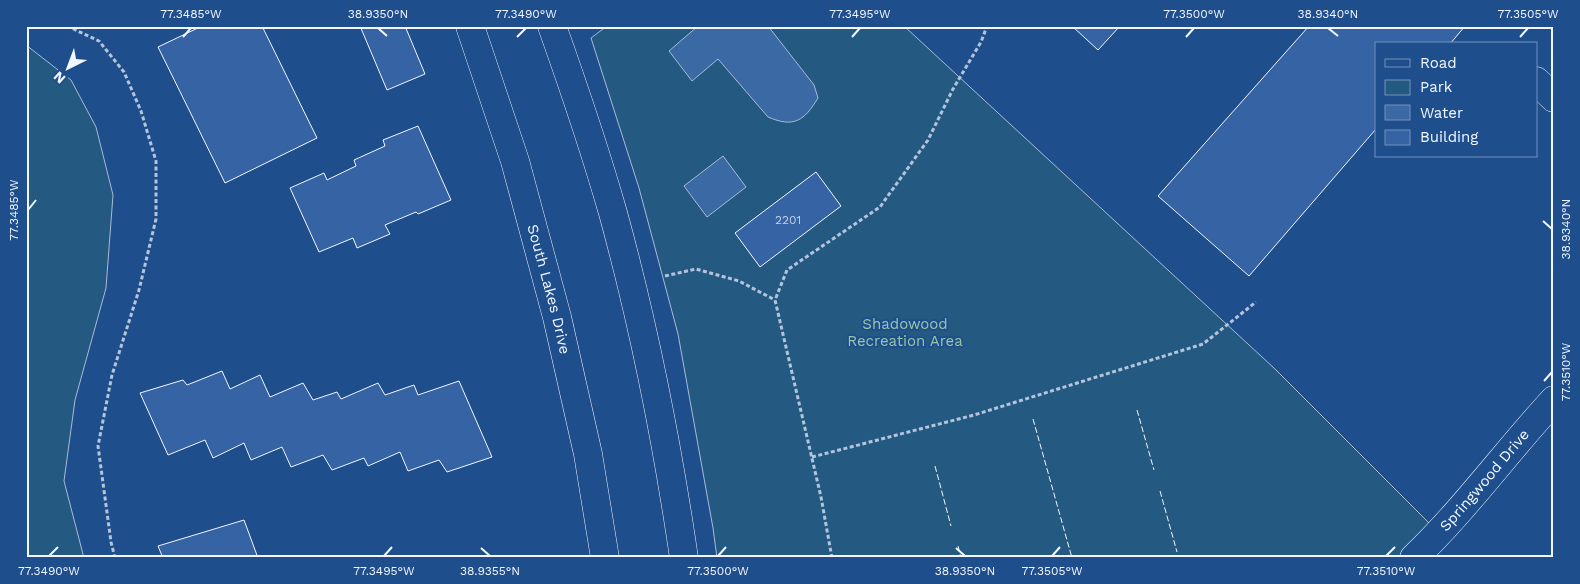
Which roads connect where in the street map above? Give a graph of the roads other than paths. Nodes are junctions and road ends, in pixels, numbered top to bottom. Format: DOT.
graph roads {
  1 [pos="470,26"];
  2 [pos="552,26"];
  3 [pos="1538,84"];
  4 [pos="1554,98"];
  5 [pos="1554,400"];
  6 [pos="605,558"];
  7 [pos="684,558"];
  8 [pos="1414,558"];
  1 -- 6 [label="main road, South Lakes Drive"];
  2 -- 7 [label="main road"];
  3 -- 4 [label="main road"];
  5 -- 8 [label="main road, Springwood Drive"];
}
